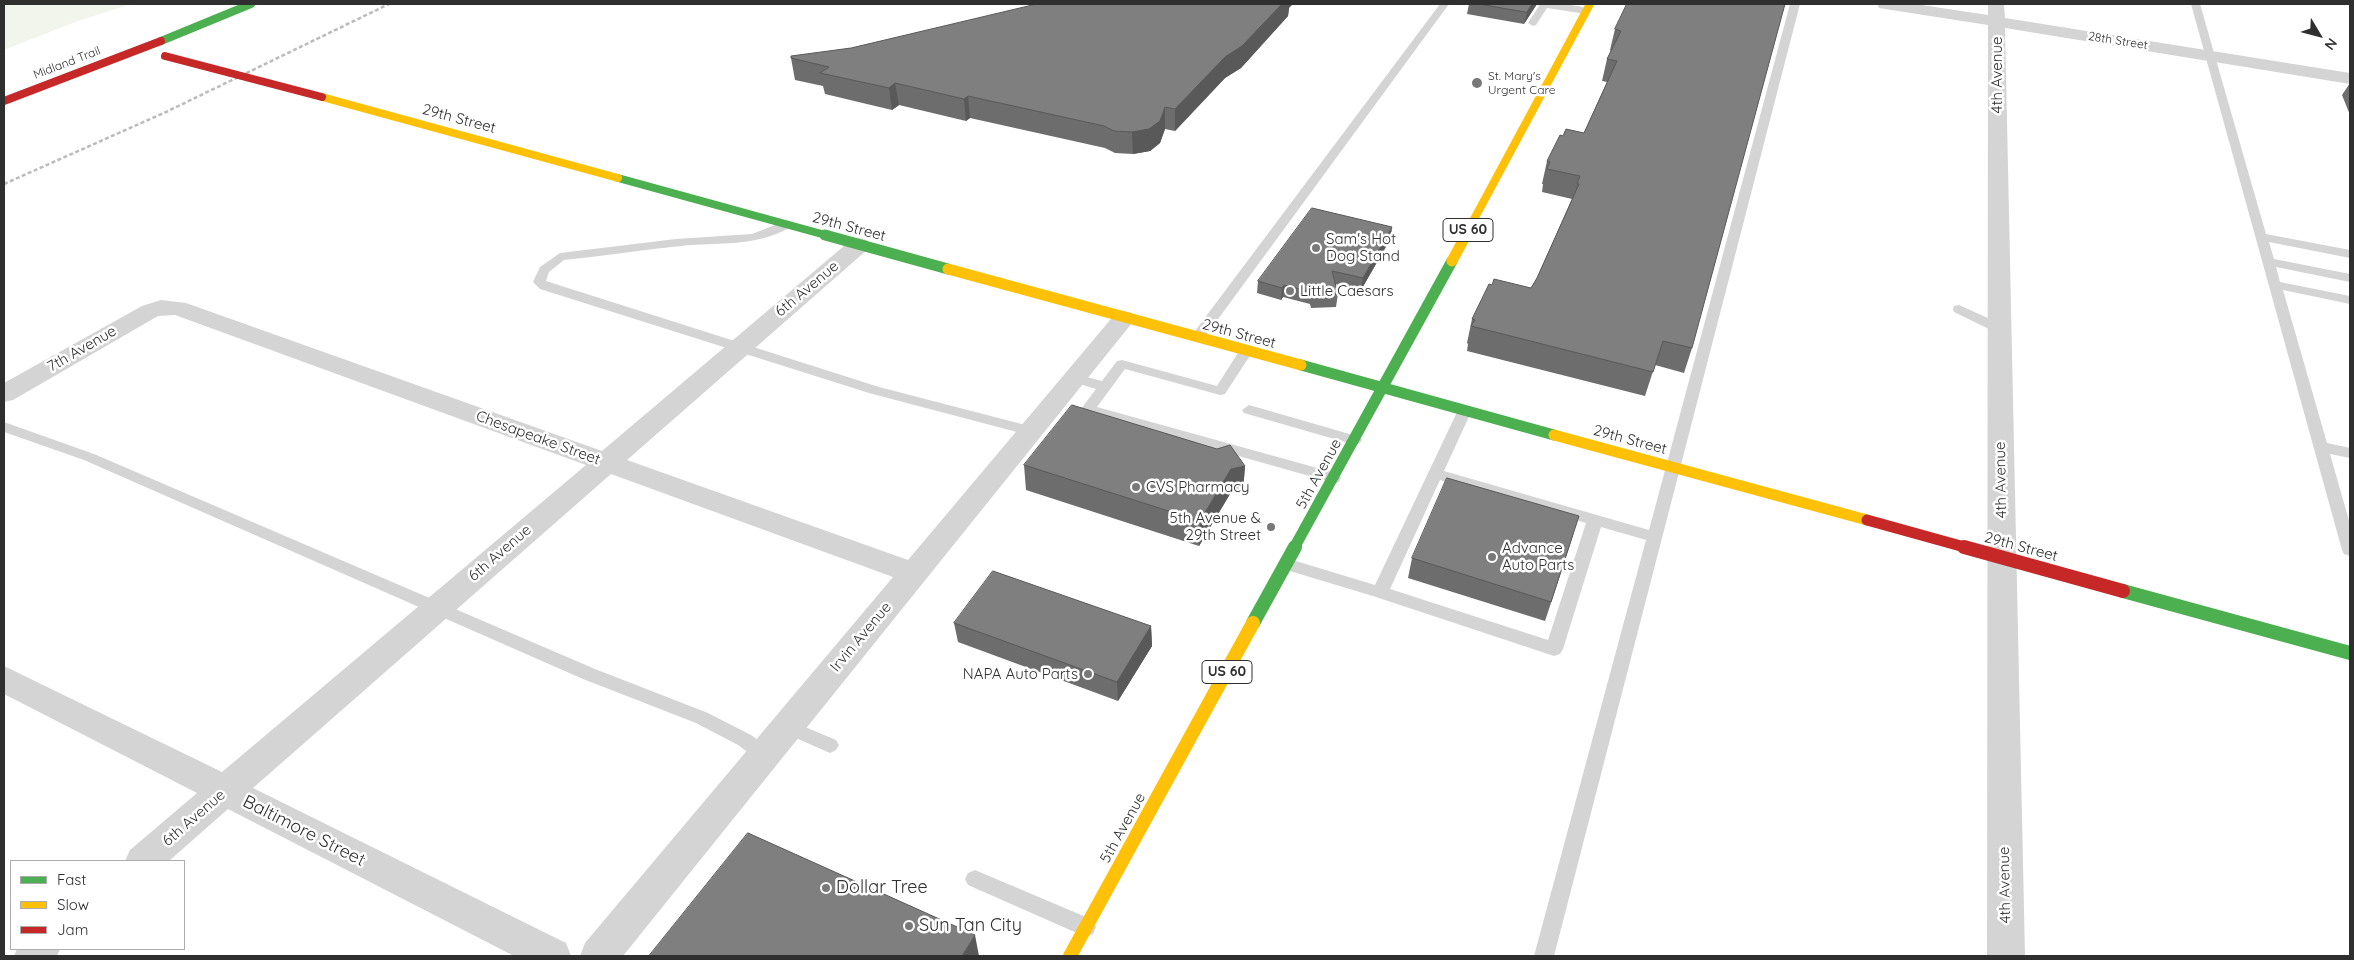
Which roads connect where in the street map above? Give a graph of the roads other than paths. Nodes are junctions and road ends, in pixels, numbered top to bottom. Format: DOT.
graph roads {
  1 [pos="226,4"];
  2 [pos="251,4"];
  3 [pos="1444,4"];
  4 [pos="1544,4"];
  5 [pos="1795,4"];
  6 [pos="1888,4"];
  7 [pos="2195,4"];
  8 [pos="1588,8"];
  9 [pos="1996,13"];
  10 [pos="1533,23"];
  11 [pos="139,49"];
  12 [pos="2210,56"];
  13 [pos="2350,78"];
  14 [pos="4,101"];
  15 [pos="785,225"];
  16 [pos="2262,237"];
  17 [pos="859,245"];
  18 [pos="2350,254"];
  19 [pos="2269,262"];
  20 [pos="2350,278"];
  21 [pos="2275,285"];
  22 [pos="2350,300"];
  23 [pos="161,307"];
  24 [pos="1960,309"];
  25 [pos="1124,318"];
  26 [pos="1998,328"];
  27 [pos="1196,338"];
  28 [pos="738,348"];
  29 [pos="1246,351"];
  30 [pos="1075,378"];
  31 [pos="1105,387"];
  32 [pos="1383,388"];
  33 [pos="4,394"];
  34 [pos="1249,410"];
  35 [pos="1465,410"];
  36 [pos="4,427"];
  37 [pos="1032,431"];
  38 [pos="1355,440"];
  39 [pos="2321,446"];
  40 [pos="2350,453"];
  41 [pos="605,462"];
  42 [pos="1673,467"];
  43 [pos="1435,474"];
  44 [pos="1334,478"];
  45 [pos="1595,520"];
  46 [pos="1654,537"];
  47 [pos="2350,550"];
  48 [pos="2001,558"];
  49 [pos="1286,564"];
  50 [pos="914,573"];
  51 [pos="1380,592"];
  52 [pos="437,607"];
  53 [pos="2350,653"];
  54 [pos="4,679"];
  55 [pos="786,726"];
  56 [pos="830,745"];
  57 [pos="764,754"];
  58 [pos="225,791"];
  59 [pos="144,860"];
  60 [pos="975,880"];
  61 [pos="1086,927"];
  62 [pos="552,956"];
  63 [pos="599,956"];
  64 [pos="1070,956"];
  65 [pos="1544,956"];
  66 [pos="2006,956"];
  1 -- 11 [label="main road, 29th Street"];
  2 -- 11 [label="main road, Midland Trail"];
  3 -- 27 [label="lane"];
  4 -- 8 [label="lane"];
  4 -- 10 [label="lane"];
  5 -- 42 [label="lane"];
  6 -- 9 [label="street, 28th Street"];
  7 -- 12 [label="lane"];
  8 -- 32 [label="main road, 5th Avenue / US 60"];
  9 -- 12 [label="street, 28th Street"];
  9 -- 26 [label="street, 4th Avenue"];
  11 -- 14 [label="main road, Midland Trail"];
  11 -- 15 [label="main road, 29th Street, bridge"];
  12 -- 13 [label="street, 28th Street"];
  12 -- 16 [label="lane"];
  15 -- 17 [label="main road, 29th Street"];
  15 -- 28 [label="lane"];
  16 -- 18 [label="lane"];
  16 -- 19 [label="lane"];
  17 -- 25 [label="main road, 29th Street"];
  17 -- 28 [label="street, 6th Avenue"];
  19 -- 20 [label="lane"];
  19 -- 21 [label="lane"];
  21 -- 22 [label="lane"];
  21 -- 39 [label="lane"];
  23 -- 33 [label="street, 7th Avenue"];
  23 -- 41 [label="street, Chesapeake Street"];
  24 -- 26 [label="lane"];
  25 -- 27 [label="main road, 29th Street"];
  25 -- 30 [label="street, Irvin Avenue"];
  26 -- 48 [label="street, 4th Avenue"];
  27 -- 29 [label="main road, 29th Street"];
  28 -- 37 [label="lane"];
  28 -- 41 [label="street, 6th Avenue"];
  29 -- 31 [label="lane"];
  29 -- 32 [label="main road, 29th Street"];
  30 -- 31 [label="lane"];
  30 -- 37 [label="street, Irvin Avenue"];
  31 -- 44 [label="lane"];
  32 -- 35 [label="main road, 29th Street"];
  32 -- 38 [label="main road, 5th Avenue / US 60"];
  34 -- 38 [label="lane"];
  35 -- 42 [label="main road, 29th Street"];
  35 -- 43 [label="lane"];
  36 -- 52 [label="lane"];
  37 -- 50 [label="street, Irvin Avenue"];
  38 -- 44 [label="main road, 5th Avenue / US 60"];
  39 -- 40 [label="lane"];
  39 -- 47 [label="lane"];
  41 -- 50 [label="street, Chesapeake Street"];
  41 -- 52 [label="street, 6th Avenue"];
  42 -- 46 [label="lane"];
  42 -- 48 [label="main road, 29th Street"];
  43 -- 45 [label="lane"];
  43 -- 51 [label="lane"];
  44 -- 49 [label="main road, 5th Avenue / US 60"];
  45 -- 46 [label="lane"];
  45 -- 51 [label="lane"];
  46 -- 65 [label="lane"];
  48 -- 53 [label="main road, 29th Street"];
  48 -- 66 [label="street, 4th Avenue"];
  49 -- 51 [label="lane"];
  49 -- 61 [label="main road, 5th Avenue / US 60"];
  50 -- 55 [label="street, Irvin Avenue"];
  52 -- 57 [label="lane"];
  52 -- 58 [label="street, 6th Avenue"];
  54 -- 58 [label="street, Baltimore Street"];
  55 -- 56 [label="lane"];
  55 -- 57 [label="street, Irvin Avenue"];
  57 -- 63 [label="street, Irvin Avenue"];
  58 -- 59 [label="street, 6th Avenue"];
  58 -- 62 [label="street, Baltimore Street"];
  60 -- 61 [label="lane"];
  61 -- 64 [label="main road, 5th Avenue / US 60"];
}
